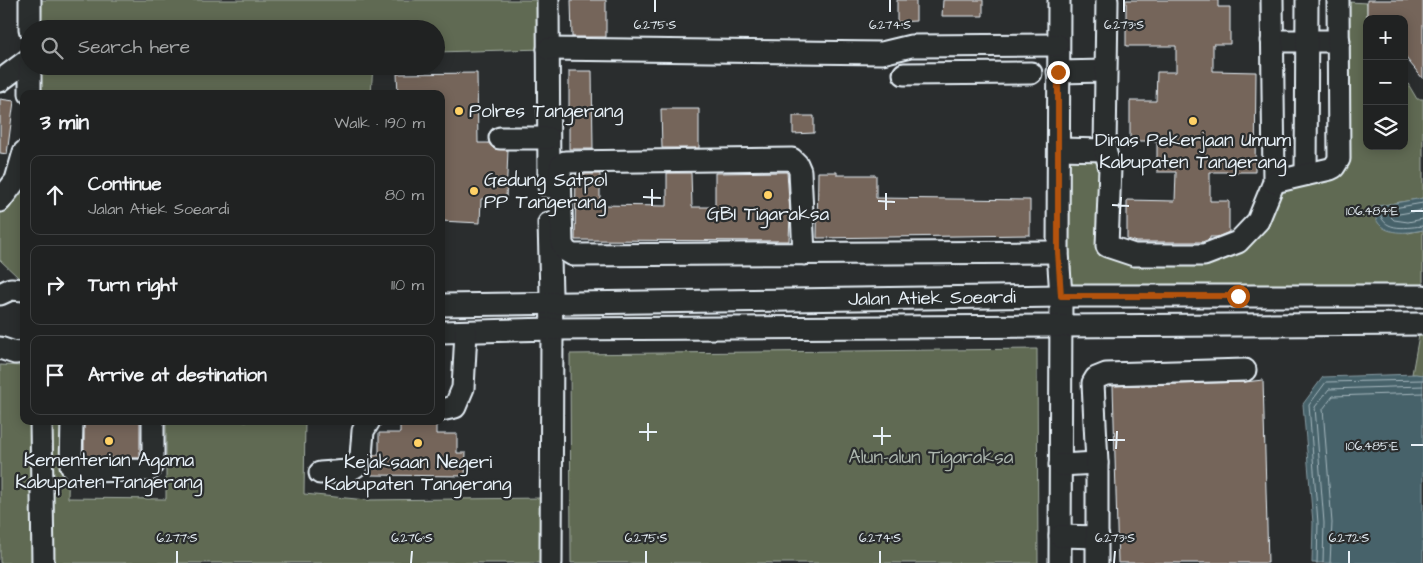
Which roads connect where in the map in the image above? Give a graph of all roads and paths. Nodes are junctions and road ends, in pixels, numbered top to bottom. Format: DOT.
graph roads {
  1 [pos="30,0"];
  2 [pos="548,0"];
  3 [pos="1059,0"];
  4 [pos="1107,0"];
  5 [pos="1272,0"];
  6 [pos="1307,0"];
  7 [pos="1338,0"];
  8 [pos="30,20"];
  9 [pos="1272,41"];
  10 [pos="1307,41"];
  11 [pos="1338,41"];
  12 [pos="1058,45"];
  13 [pos="965,46"];
  14 [pos="548,49"];
  15 [pos="20,66"];
  16 [pos="1105,71"];
  17 [pos="1058,72"];
  18 [pos="966,73"];
  19 [pos="1031,73"];
  20 [pos="904,74"];
  21 [pos="30,75"];
  22 [pos="0,81"];
  23 [pos="30,90"];
  24 [pos="500,138"];
  25 [pos="548,138"];
  26 [pos="1059,149"];
  27 [pos="1105,150"];
  28 [pos="20,166"];
  29 [pos="1306,174"];
  30 [pos="1274,182"];
  31 [pos="0,201"];
  32 [pos="1058,252"];
  33 [pos="804,254"];
  34 [pos="20,290"];
  35 [pos="0,294"];
  36 [pos="1061,296"];
  37 [pos="1423,296"];
  38 [pos="551,304"];
  39 [pos="445,306"];
  40 [pos="1423,324"];
  41 [pos="1060,326"];
  42 [pos="552,329"];
  43 [pos="445,332"];
  44 [pos="466,332"];
  45 [pos="0,348"];
  46 [pos="20,353"];
  47 [pos="1245,370"];
  48 [pos="445,409"];
  49 [pos="41,425"];
  50 [pos="72,425"];
  51 [pos="154,425"];
  52 [pos="367,425"];
  53 [pos="1097,463"];
  54 [pos="1060,465"];
  55 [pos="320,473"];
  56 [pos="1060,536"];
  57 [pos="1098,537"];
  58 [pos="42,563"];
  59 [pos="551,563"];
  60 [pos="1060,563"];
  61 [pos="1097,563"];
  1 -- 8 [label="street"];
  2 -- 14 [label="street"];
  3 -- 12 [label="street"];
  4 -- 16 [label="street"];
  5 -- 9 [label="street"];
  6 -- 10 [label="street"];
  7 -- 11 [label="street"];
  9 -- 10 [label="street"];
  9 -- 30 [label="street"];
  10 -- 11 [label="street"];
  10 -- 29 [label="street"];
  11 -- 29 [label="street"];
  12 -- 13 [label="street"];
  12 -- 17 [label="street"];
  13 -- 14 [label="street"];
  13 -- 18 [label="street"];
  14 -- 25 [label="street"];
  15 -- 22 [label="street"];
  16 -- 17 [label="street"];
  16 -- 27 [label="street"];
  17 -- 26 [label="street"];
  18 -- 19 [label="street"];
  18 -- 20 [label="street"];
  21 -- 23 [label="street"];
  24 -- 25 [label="street"];
  25 -- 38 [label="street"];
  26 -- 27 [label="street"];
  26 -- 32 [label="street"];
  27 -- 30 [label="street"];
  28 -- 31 [label="street"];
  29 -- 30 [label="street"];
  32 -- 33 [label="street"];
  32 -- 36 [label="street"];
  33 -- 33 [label="street"];
  34 -- 35 [label="street"];
  36 -- 37 [label="street, Jalan Atiek Soeardi"];
  36 -- 38 [label="street, Jalan Atiek Soeardi"];
  36 -- 41 [label="street"];
  38 -- 39 [label="street, Jalan Atiek Soeardi"];
  38 -- 42 [label="street"];
  40 -- 41 [label="street, Jalan Atiek Soeardi"];
  41 -- 42 [label="street, Jalan Atiek Soeardi"];
  41 -- 54 [label="street"];
  42 -- 44 [label="street, Jalan Atiek Soeardi"];
  42 -- 59 [label="street"];
  43 -- 44 [label="street, Jalan Atiek Soeardi"];
  44 -- 48 [label="street"];
  45 -- 46 [label="street"];
  47 -- 53 [label="street"];
  49 -- 58 [label="street"];
  50 -- 51 [label="street"];
  52 -- 55 [label="street"];
  53 -- 54 [label="street"];
  53 -- 57 [label="street"];
  54 -- 56 [label="street"];
  56 -- 57 [label="street"];
  56 -- 60 [label="street"];
  57 -- 61 [label="street"];
}
